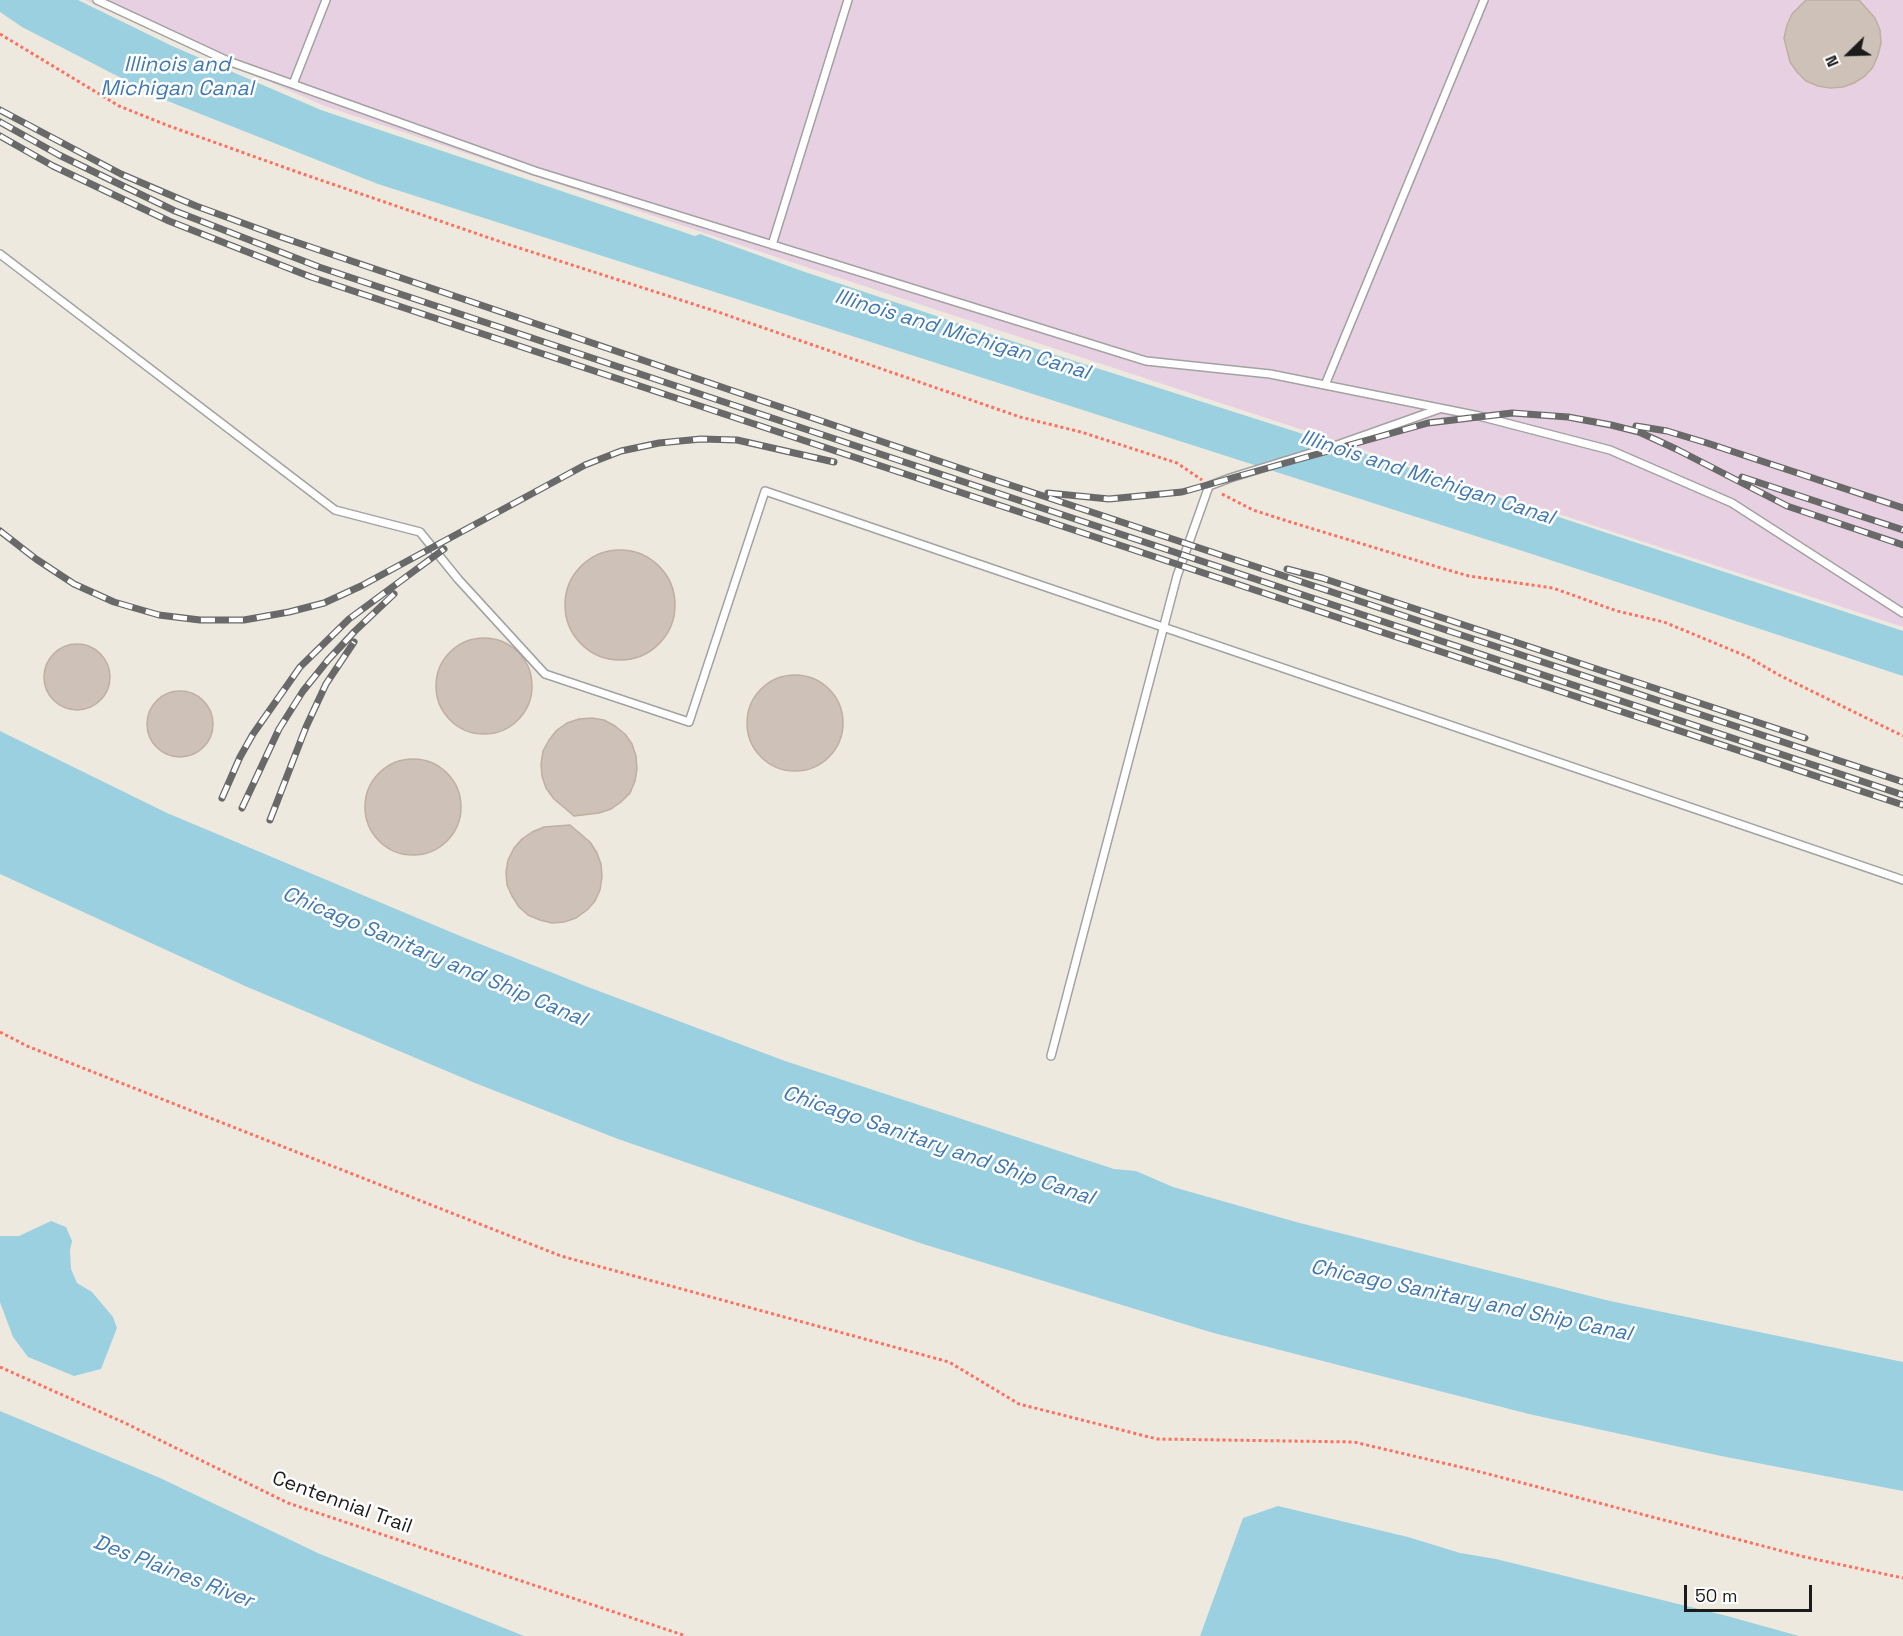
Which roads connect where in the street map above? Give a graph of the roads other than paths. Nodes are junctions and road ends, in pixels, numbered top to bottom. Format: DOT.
graph roads {
  1 [pos="97,0"];
  2 [pos="326,0"];
  3 [pos="848,0"];
  4 [pos="1484,0"];
  5 [pos="293,84"];
  6 [pos="772,245"];
  7 [pos="0,254"];
  8 [pos="1325,385"];
  9 [pos="1441,408"];
  10 [pos="1903,613"];
  11 [pos="1164,628"];
  12 [pos="1903,880"];
  13 [pos="1051,1056"];
  1 -- 5 [label="lane"];
  2 -- 5 [label="lane"];
  3 -- 6 [label="lane"];
  4 -- 8 [label="lane"];
  5 -- 6 [label="lane"];
  6 -- 8 [label="lane"];
  7 -- 11 [label="lane"];
  8 -- 9 [label="lane"];
  9 -- 10 [label="lane"];
  9 -- 11 [label="lane"];
  11 -- 12 [label="lane"];
  11 -- 13 [label="lane"];
}
